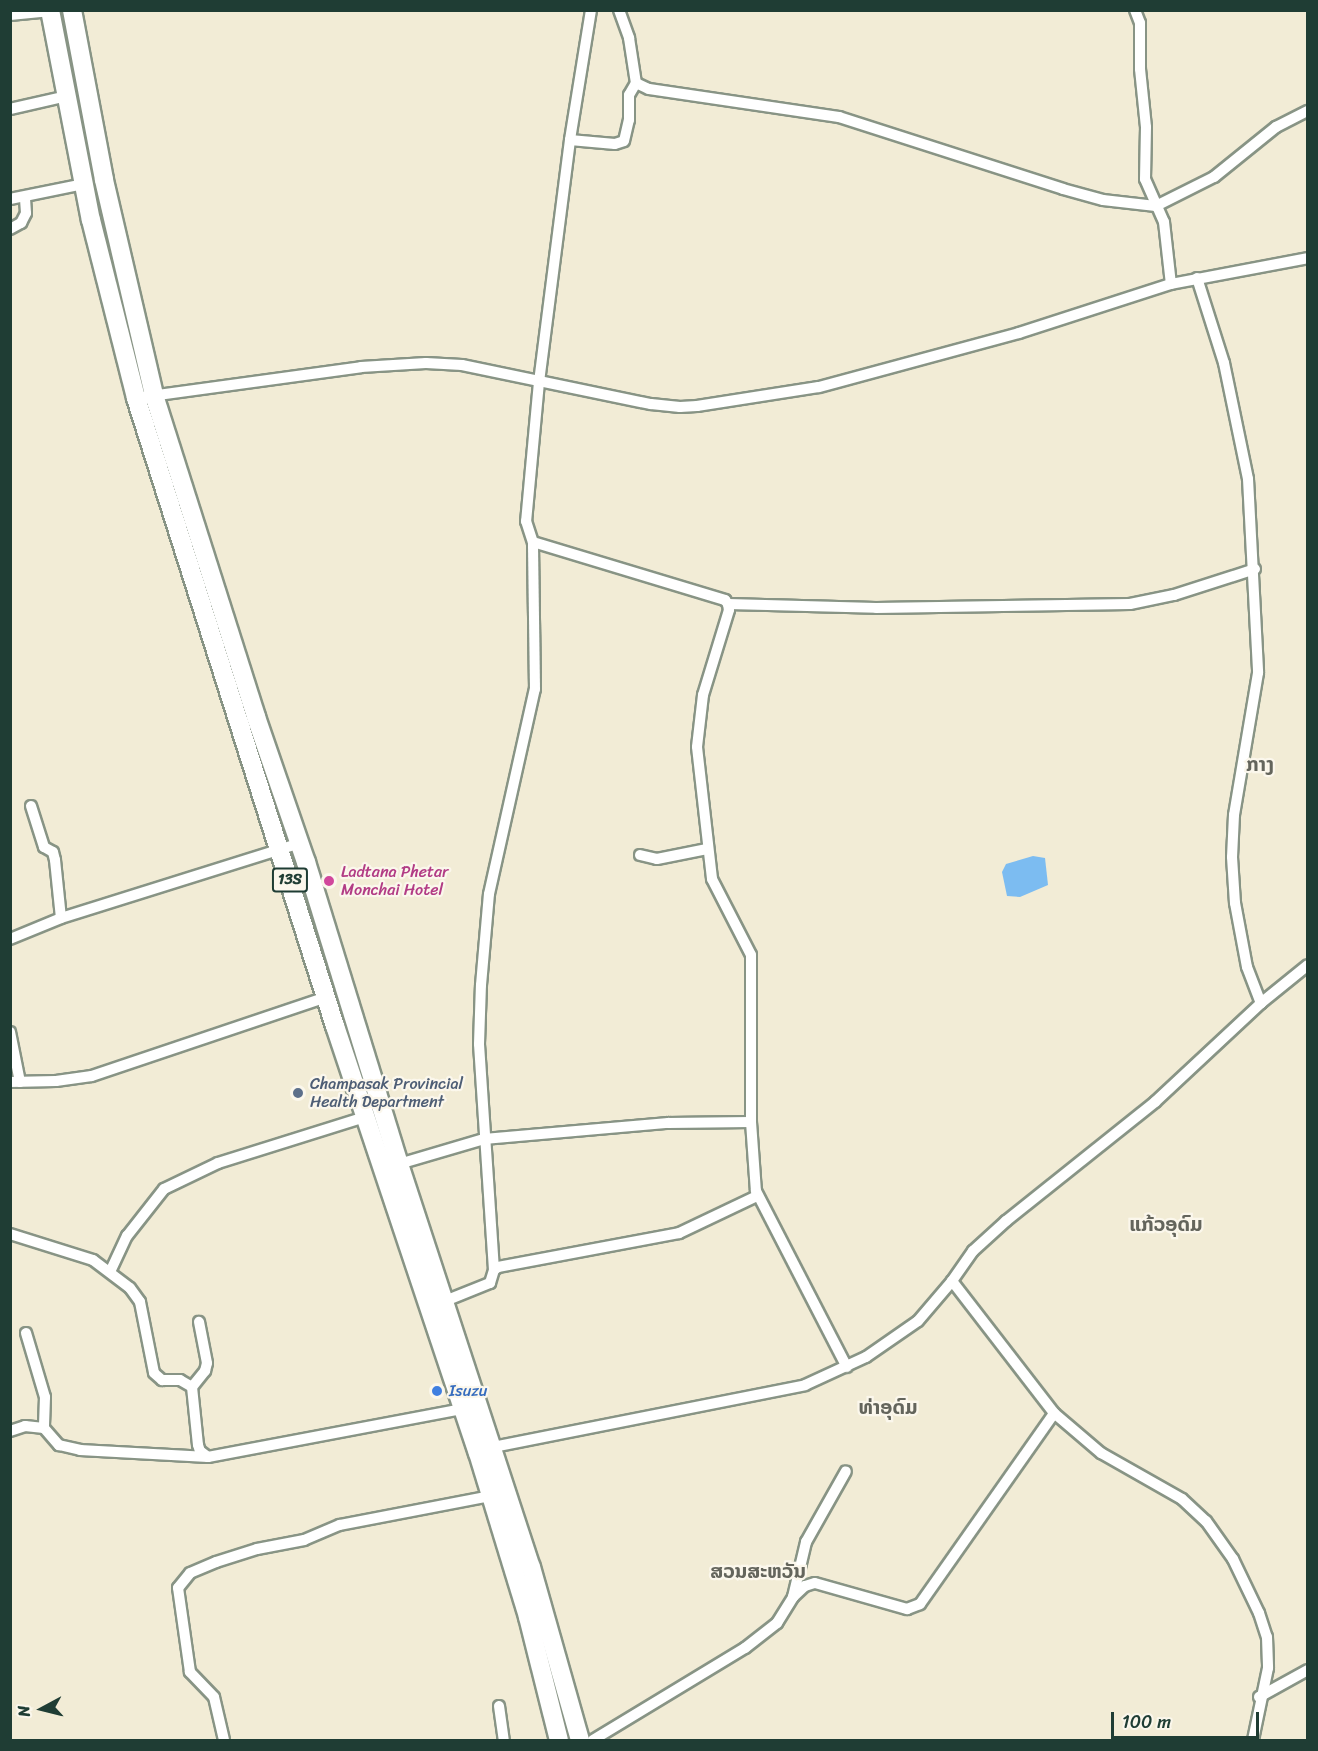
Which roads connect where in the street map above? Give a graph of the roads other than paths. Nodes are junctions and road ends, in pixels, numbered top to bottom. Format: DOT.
graph roads {
  1 [pos="72,10"];
  2 [pos="591,10"];
  3 [pos="619,10"];
  4 [pos="1136,10"];
  5 [pos="50,11"];
  6 [pos="10,15"];
  7 [pos="636,83"];
  8 [pos="67,96"];
  9 [pos="10,109"];
  10 [pos="1308,111"];
  11 [pos="570,140"];
  12 [pos="84,184"];
  13 [pos="25,197"];
  14 [pos="10,200"];
  15 [pos="1156,206"];
  16 [pos="112,217"];
  17 [pos="92,220"];
  18 [pos="10,229"];
  19 [pos="1308,258"];
  20 [pos="1197,278"];
  21 [pos="1171,284"];
  22 [pos="539,382"];
  23 [pos="154,395"];
  24 [pos="136,398"];
  25 [pos="533,542"];
  26 [pos="1255,569"];
  27 [pos="728,604"];
  28 [pos="31,806"];
  29 [pos="300,843"];
  30 [pos="707,849"];
  31 [pos="280,850"];
  32 [pos="640,855"];
  33 [pos="61,918"];
  34 [pos="10,939"];
  35 [pos="1308,965"];
  36 [pos="327,997"];
  37 [pos="1261,1003"];
  38 [pos="10,1032"];
  39 [pos="15,1082"];
  40 [pos="365,1117"];
  41 [pos="751,1122"];
  42 [pos="484,1138"];
  43 [pos="399,1164"];
  44 [pos="758,1196"];
  45 [pos="10,1234"];
  46 [pos="494,1270"];
  47 [pos="110,1272"];
  48 [pos="952,1281"];
  49 [pos="446,1301"];
  50 [pos="428,1307"];
  51 [pos="199,1322"];
  52 [pos="26,1333"];
  53 [pos="847,1367"];
  54 [pos="192,1387"];
  55 [pos="461,1409"];
  56 [pos="1054,1413"];
  57 [pos="44,1428"];
  58 [pos="10,1431"];
  59 [pos="484,1450"];
  60 [pos="208,1457"];
  61 [pos="846,1471"];
  62 [pos="490,1496"];
  63 [pos="793,1597"];
  64 [pos="1308,1670"];
  65 [pos="1259,1697"];
  66 [pos="499,1706"];
  67 [pos="224,1740"];
  68 [pos="504,1740"];
  69 [pos="560,1740"];
  70 [pos="580,1740"];
  71 [pos="593,1740"];
  72 [pos="1253,1740"];
  1 -- 16 [label="highway, 13S"];
  2 -- 11 [label="street"];
  3 -- 7 [label="street"];
  4 -- 15 [label="street"];
  5 -- 6 [label="street"];
  5 -- 8 [label="highway, 13S"];
  7 -- 11 [label="street"];
  7 -- 15 [label="street"];
  8 -- 9 [label="street"];
  8 -- 12 [label="highway, 13S"];
  10 -- 15 [label="street"];
  11 -- 22 [label="street"];
  12 -- 13 [label="street"];
  12 -- 17 [label="highway, 13S"];
  13 -- 14 [label="street"];
  13 -- 18 [label="street"];
  15 -- 21 [label="street"];
  16 -- 17 [label="highway"];
  16 -- 23 [label="highway, 13S"];
  17 -- 24 [label="highway, 13S"];
  19 -- 20 [label="street"];
  20 -- 21 [label="street"];
  20 -- 26 [label="street"];
  21 -- 22 [label="street"];
  22 -- 23 [label="street"];
  22 -- 25 [label="street"];
  23 -- 24 [label="street"];
  23 -- 29 [label="highway, 13S"];
  24 -- 31 [label="highway, 13S"];
  25 -- 27 [label="street"];
  25 -- 42 [label="street"];
  26 -- 27 [label="street"];
  26 -- 37 [label="street"];
  27 -- 30 [label="street"];
  28 -- 33 [label="street"];
  29 -- 31 [label="street"];
  29 -- 43 [label="highway, 13S"];
  30 -- 32 [label="street"];
  30 -- 41 [label="street"];
  31 -- 33 [label="street"];
  31 -- 36 [label="highway, 13S"];
  33 -- 34 [label="street"];
  35 -- 37 [label="street"];
  36 -- 39 [label="street"];
  36 -- 40 [label="highway, 13S"];
  37 -- 48 [label="street"];
  38 -- 39 [label="street"];
  40 -- 47 [label="street"];
  40 -- 50 [label="highway, 13S"];
  41 -- 42 [label="street"];
  41 -- 44 [label="street"];
  42 -- 43 [label="street"];
  42 -- 46 [label="street"];
  43 -- 49 [label="highway, 13S"];
  44 -- 46 [label="street"];
  44 -- 53 [label="street"];
  45 -- 47 [label="street"];
  46 -- 49 [label="street"];
  47 -- 54 [label="street"];
  48 -- 53 [label="street"];
  48 -- 56 [label="street"];
  49 -- 50 [label="street"];
  49 -- 59 [label="highway, 13S"];
  50 -- 55 [label="highway, 13S"];
  51 -- 54 [label="street"];
  52 -- 57 [label="street"];
  53 -- 59 [label="street"];
  54 -- 60 [label="street"];
  55 -- 59 [label="highway, 13S"];
  55 -- 60 [label="street"];
  56 -- 63 [label="street"];
  56 -- 65 [label="street"];
  57 -- 58 [label="street"];
  57 -- 60 [label="street"];
  59 -- 62 [label="highway, 13S"];
  59 -- 70 [label="highway, 13S"];
  61 -- 63 [label="street"];
  62 -- 67 [label="street"];
  62 -- 69 [label="highway, 13S"];
  63 -- 71 [label="street"];
  64 -- 65 [label="street"];
  65 -- 72 [label="street"];
  66 -- 68 [label="street"];
}
